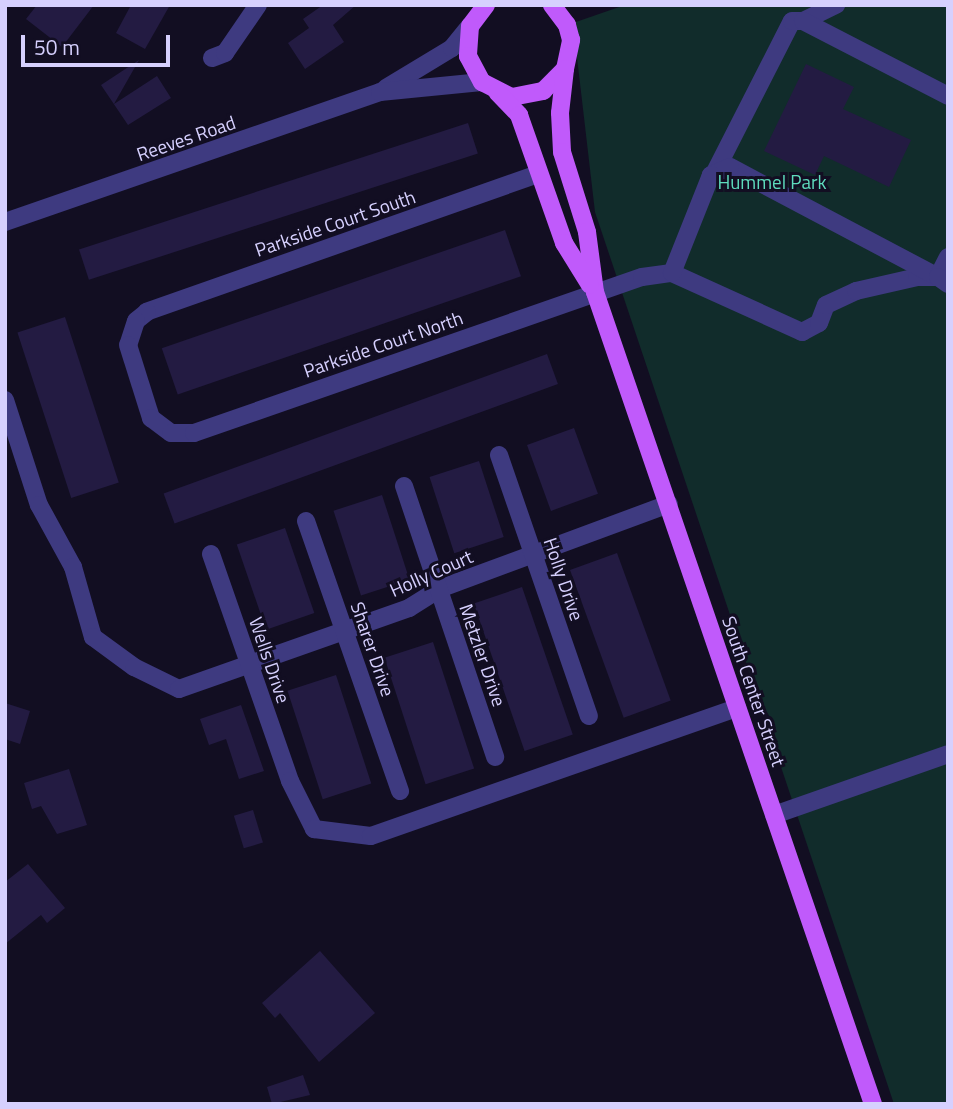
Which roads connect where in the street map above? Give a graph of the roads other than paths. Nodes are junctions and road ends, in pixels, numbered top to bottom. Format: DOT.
graph roads {
  1 [pos="258,5"];
  2 [pos="552,5"];
  3 [pos="836,5"];
  4 [pos="478,12"];
  5 [pos="795,23"];
  6 [pos="212,58"];
  7 [pos="565,69"];
  8 [pos="490,87"];
  9 [pos="380,92"];
  10 [pos="948,96"];
  11 [pos="716,170"];
  12 [pos="538,174"];
  13 [pos="5,222"];
  14 [pos="948,257"];
  15 [pos="672,273"];
  16 [pos="943,281"];
  17 [pos="594,292"];
  18 [pos="5,400"];
  19 [pos="185,435"];
  20 [pos="499,455"];
  21 [pos="404,486"];
  22 [pos="668,504"];
  23 [pos="306,521"];
  24 [pos="211,554"];
  25 [pos="534,554"];
  26 [pos="439,589"];
  27 [pos="344,631"];
  28 [pos="250,667"];
  29 [pos="737,708"];
  30 [pos="589,716"];
  31 [pos="948,754"];
  32 [pos="495,757"];
  33 [pos="400,791"];
  34 [pos="774,815"];
  35 [pos="873,1104"];
  1 -- 6 [label="street"];
  2 -- 7 [label="main road, South Center Street"];
  3 -- 5 [label="street"];
  4 -- 8 [label="main road, South Center Street"];
  4 -- 9 [label="street, Reeves Road"];
  5 -- 10 [label="street"];
  5 -- 11 [label="street"];
  7 -- 8 [label="main road"];
  7 -- 17 [label="main road, South Center Street"];
  8 -- 9 [label="street, Reeves Road"];
  8 -- 12 [label="main road, South Center Street"];
  9 -- 13 [label="street, Reeves Road"];
  11 -- 15 [label="street"];
  11 -- 16 [label="street"];
  12 -- 17 [label="main road, South Center Street"];
  12 -- 19 [label="street, Parkside Court South"];
  14 -- 16 [label="street"];
  15 -- 16 [label="street"];
  15 -- 17 [label="street, Parkside Court North"];
  17 -- 19 [label="street, Parkside Court North"];
  17 -- 22 [label="main road, South Center Street"];
  18 -- 28 [label="street, Holly Court"];
  20 -- 25 [label="street, Holly Drive"];
  21 -- 26 [label="street, Metzler Drive"];
  22 -- 25 [label="street, Holly Court"];
  22 -- 29 [label="main road, South Center Street"];
  23 -- 27 [label="street, Sharer Drive"];
  24 -- 28 [label="street, Wells Drive"];
  25 -- 26 [label="street, Holly Court"];
  25 -- 30 [label="street, Holly Drive"];
  26 -- 27 [label="street, Holly Court"];
  26 -- 32 [label="street, Metzler Drive"];
  27 -- 28 [label="street, Holly Court"];
  27 -- 33 [label="street, Sharer Drive"];
  28 -- 29 [label="street, Wells Drive"];
  29 -- 34 [label="main road, South Center Street"];
  31 -- 34 [label="street"];
  34 -- 35 [label="main road, South Center Street"];
}
